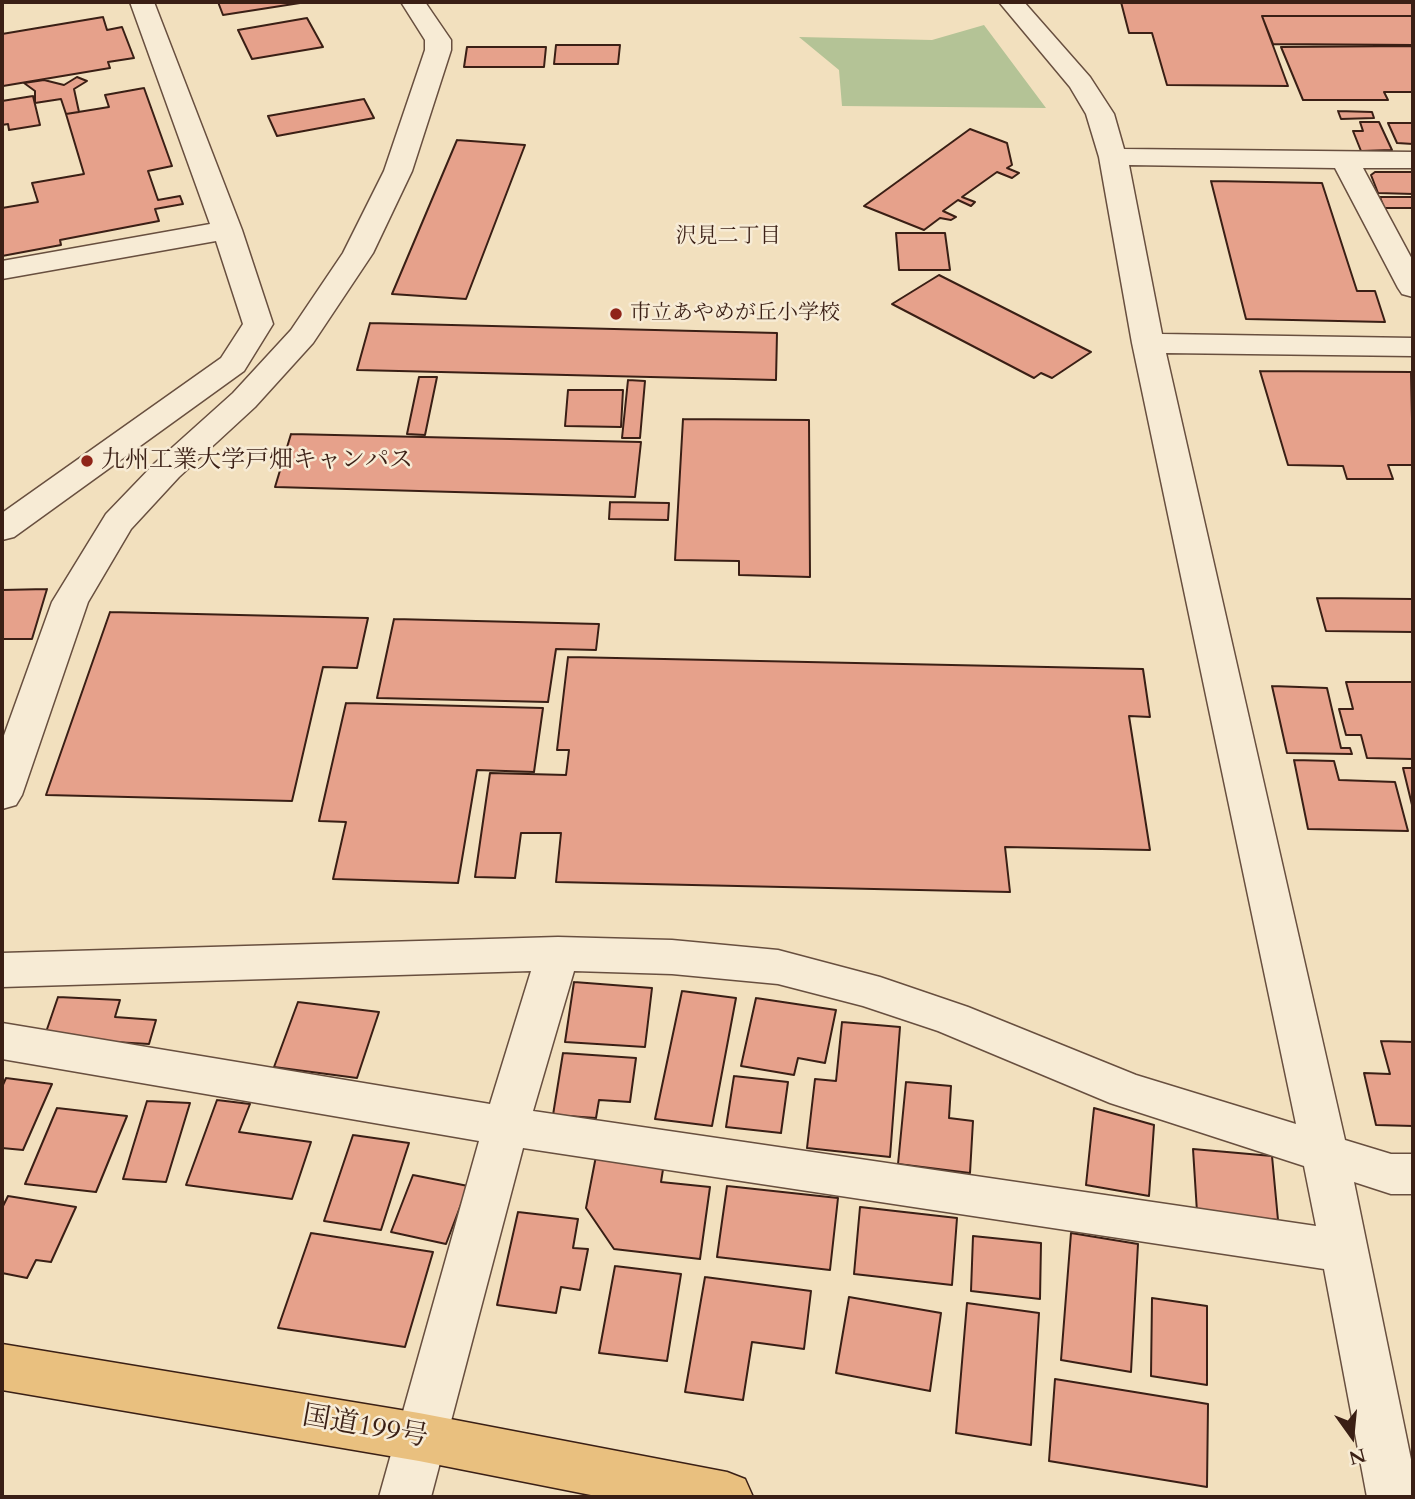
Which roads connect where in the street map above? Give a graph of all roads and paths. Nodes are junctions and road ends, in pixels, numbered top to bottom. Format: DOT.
graph roads {
  1 [pos="142,2"];
  2 [pos="1011,2"];
  3 [pos="425,19"];
  4 [pos="1113,157"];
  5 [pos="1345,160"];
  6 [pos="1413,160"];
  7 [pos="228,230"];
  8 [pos="2,270"];
  9 [pos="1413,288"];
  10 [pos="1148,343"];
  11 [pos="1413,347"];
  12 [pos="2,529"];
  13 [pos="2,795"];
  14 [pos="558,954"];
  15 [pos="2,970"];
  16 [pos="2,1041"];
  17 [pos="506,1126"];
  18 [pos="1325,1154"];
  19 [pos="1413,1174"];
  20 [pos="1345,1251"];
  21 [pos="2,1367"];
  22 [pos="419,1437"];
  23 [pos="405,1497"];
  24 [pos="727,1497"];
  25 [pos="1393,1497"];
  1 -- 7 [label="street"];
  2 -- 4 [label="street"];
  3 -- 13 [label="street"];
  4 -- 5 [label="street"];
  4 -- 10 [label="street"];
  5 -- 6 [label="street"];
  5 -- 9 [label="street"];
  7 -- 8 [label="street"];
  7 -- 12 [label="street"];
  10 -- 11 [label="street"];
  10 -- 18 [label="street"];
  14 -- 15 [label="street"];
  14 -- 17 [label="street"];
  14 -- 18 [label="street"];
  16 -- 17 [label="street"];
  17 -- 20 [label="street"];
  17 -- 22 [label="street"];
  18 -- 19 [label="street"];
  18 -- 20 [label="street"];
  20 -- 25 [label="street"];
  21 -- 22 [label="highway, 国道199号"];
  22 -- 23 [label="street"];
  22 -- 24 [label="highway, 国道199号"];
}
